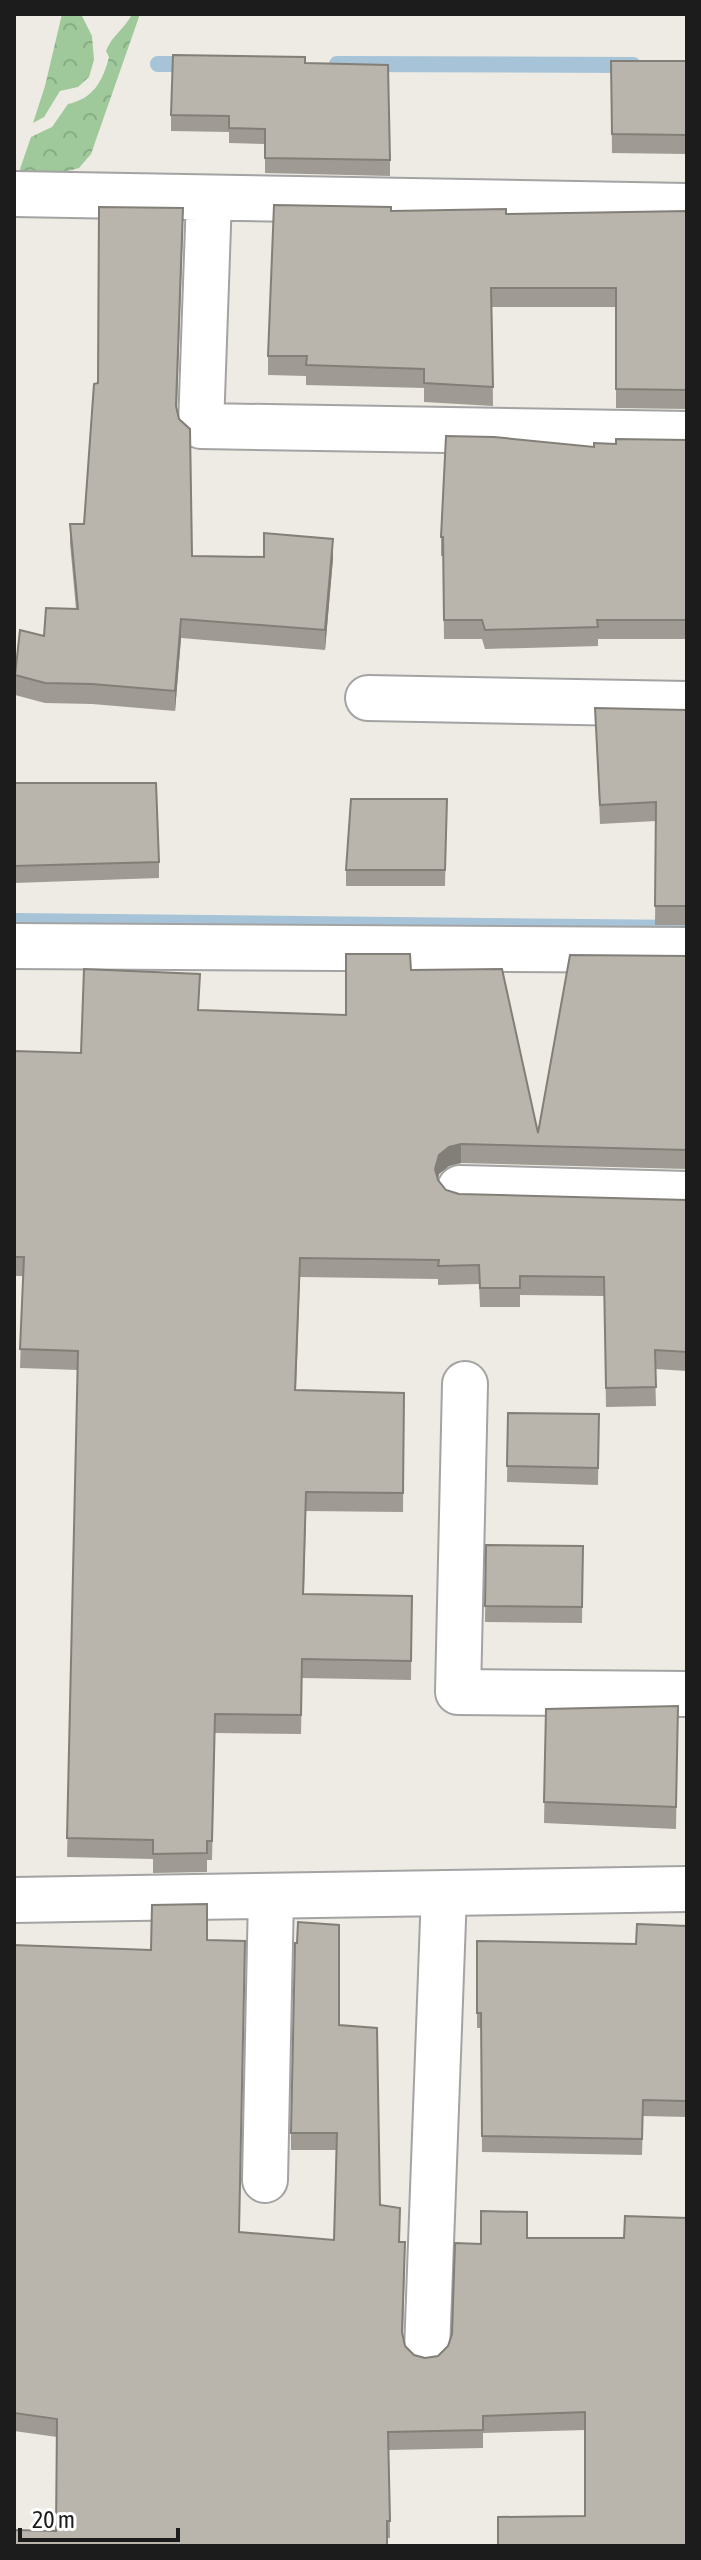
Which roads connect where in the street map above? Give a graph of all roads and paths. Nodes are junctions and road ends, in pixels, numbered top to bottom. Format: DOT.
graph roads {
  1 [pos="14,194"];
  2 [pos="209,198"];
  3 [pos="687,206"];
  4 [pos="687,434"];
  5 [pos="368,698"];
  6 [pos="687,704"];
  7 [pos="14,946"];
  8 [pos="687,950"];
  9 [pos="460,1188"];
  10 [pos="687,1194"];
  11 [pos="465,1384"];
  12 [pos="687,1694"];
  13 [pos="687,1889"];
  14 [pos="444,1893"];
  15 [pos="271,1896"];
  16 [pos="14,1900"];
  17 [pos="265,2180"];
  18 [pos="427,2351"];
  1 -- 2 [label="street"];
  2 -- 3 [label="street"];
  2 -- 4 [label="street"];
  5 -- 6 [label="street"];
  7 -- 8 [label="street"];
  9 -- 10 [label="street"];
  11 -- 12 [label="street"];
  13 -- 14 [label="street"];
  14 -- 15 [label="street"];
  14 -- 18 [label="street"];
  15 -- 16 [label="street"];
  15 -- 17 [label="street"];
}
